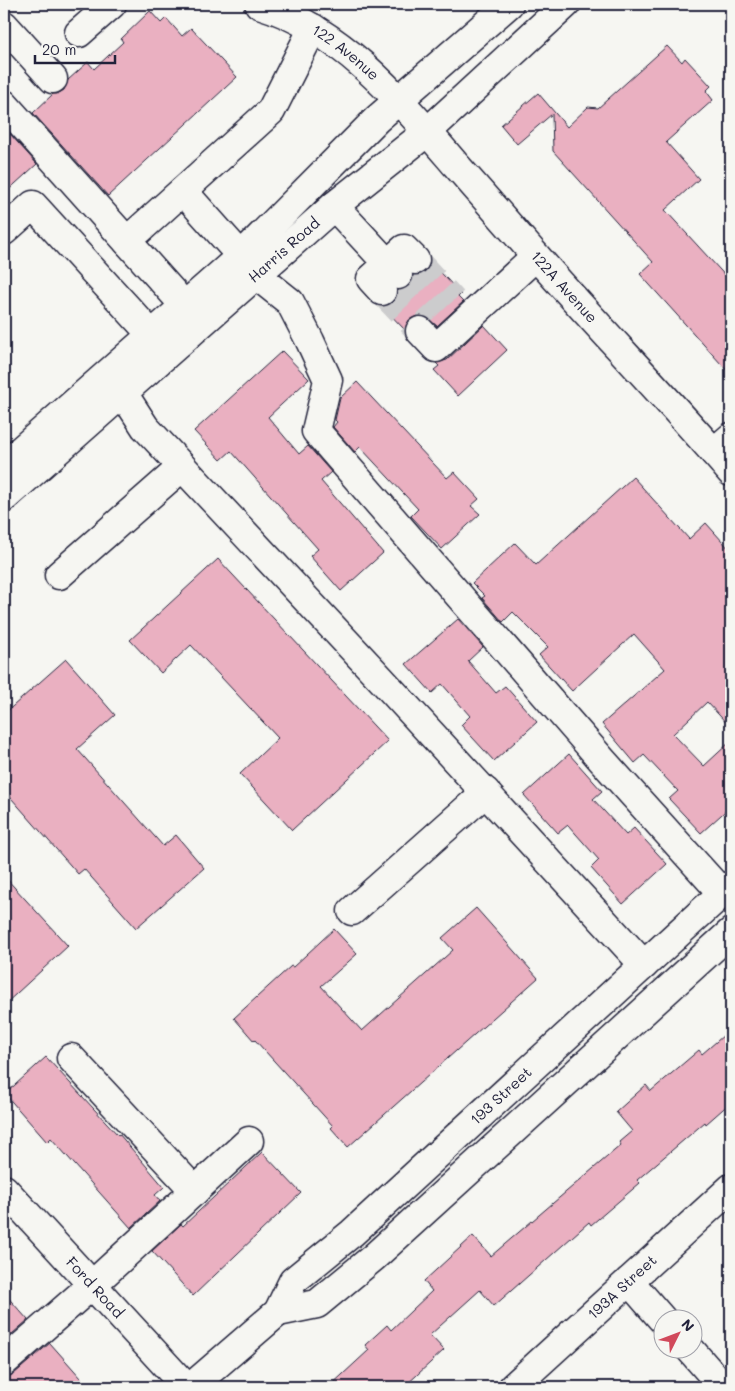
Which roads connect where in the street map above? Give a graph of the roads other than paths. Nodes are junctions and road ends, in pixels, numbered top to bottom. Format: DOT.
graph roads {
  1 [pos="112,4"];
  2 [pos="509,4"];
  3 [pos="566,4"];
  4 [pos="274,6"];
  5 [pos="4,25"];
  6 [pos="313,28"];
  7 [pos="79,34"];
  8 [pos="53,79"];
  9 [pos="398,99"];
  10 [pos="4,104"];
  11 [pos="427,132"];
  12 [pos="183,191"];
  13 [pos="334,206"];
  14 [pos="4,231"];
  15 [pos="127,241"];
  16 [pos="536,256"];
  17 [pos="248,266"];
  18 [pos="395,272"];
  19 [pos="185,306"];
  20 [pos="446,320"];
  21 [pos="152,335"];
  22 [pos="122,393"];
  23 [pos="722,444"];
  24 [pos="4,466"];
  25 [pos="182,467"];
  26 [pos="731,472"];
  27 [pos="4,498"];
  28 [pos="59,575"];
  29 [pos="486,792"];
  30 [pos="727,889"];
  31 [pos="352,911"];
  32 [pos="731,932"];
  33 [pos="644,965"];
  34 [pos="71,1058"];
  35 [pos="249,1141"];
  36 [pos="731,1188"];
  37 [pos="4,1189"];
  38 [pos="195,1190"];
  39 [pos="629,1280"];
  40 [pos="92,1285"];
  41 [pos="653,1308"];
  42 [pos="278,1312"];
  43 [pos="698,1358"];
  44 [pos="4,1362"];
  45 [pos="186,1387"];
  46 [pos="191,1387"];
  47 [pos="513,1387"];
  48 [pos="723,1387"];
  1 -- 7 [label="street"];
  2 -- 9 [label="street, Harris Road"];
  3 -- 11 [label="street, Harris Road"];
  4 -- 6 [label="street, 122 Avenue"];
  5 -- 8 [label="street"];
  6 -- 9 [label="street, 122 Avenue"];
  6 -- 12 [label="street"];
  9 -- 11 [label="street, 122A Avenue"];
  9 -- 17 [label="street, Harris Road"];
  10 -- 15 [label="street"];
  11 -- 13 [label="street, Harris Road"];
  11 -- 16 [label="street, 122A Avenue"];
  12 -- 15 [label="street"];
  12 -- 17 [label="street"];
  13 -- 17 [label="street, Harris Road"];
  13 -- 18 [label="street"];
  14 -- 21 [label="street"];
  15 -- 19 [label="street"];
  16 -- 20 [label="street"];
  16 -- 23 [label="street, 122A Avenue"];
  17 -- 19 [label="street, Harris Road"];
  17 -- 22 [label="street, Harris Road"];
  17 -- 30 [label="street"];
  19 -- 21 [label="street, Harris Road"];
  21 -- 24 [label="street, Harris Road"];
  22 -- 25 [label="street"];
  22 -- 27 [label="street, Harris Road"];
  23 -- 26 [label="street, 122A Avenue"];
  25 -- 28 [label="street"];
  25 -- 29 [label="street"];
  29 -- 31 [label="street"];
  29 -- 33 [label="street"];
  30 -- 33 [label="street, 193 Street"];
  32 -- 42 [label="street, 193 Street"];
  33 -- 42 [label="street, 193 Street"];
  34 -- 38 [label="street"];
  35 -- 38 [label="street"];
  36 -- 39 [label="street, 193A Street"];
  37 -- 40 [label="street, Ford Road"];
  38 -- 40 [label="street"];
  39 -- 41 [label="street"];
  39 -- 47 [label="street, 193A Street"];
  40 -- 44 [label="street"];
  40 -- 45 [label="street, Ford Road"];
  42 -- 46 [label="street, 193 Street"];
  43 -- 48 [label="street"];
}
